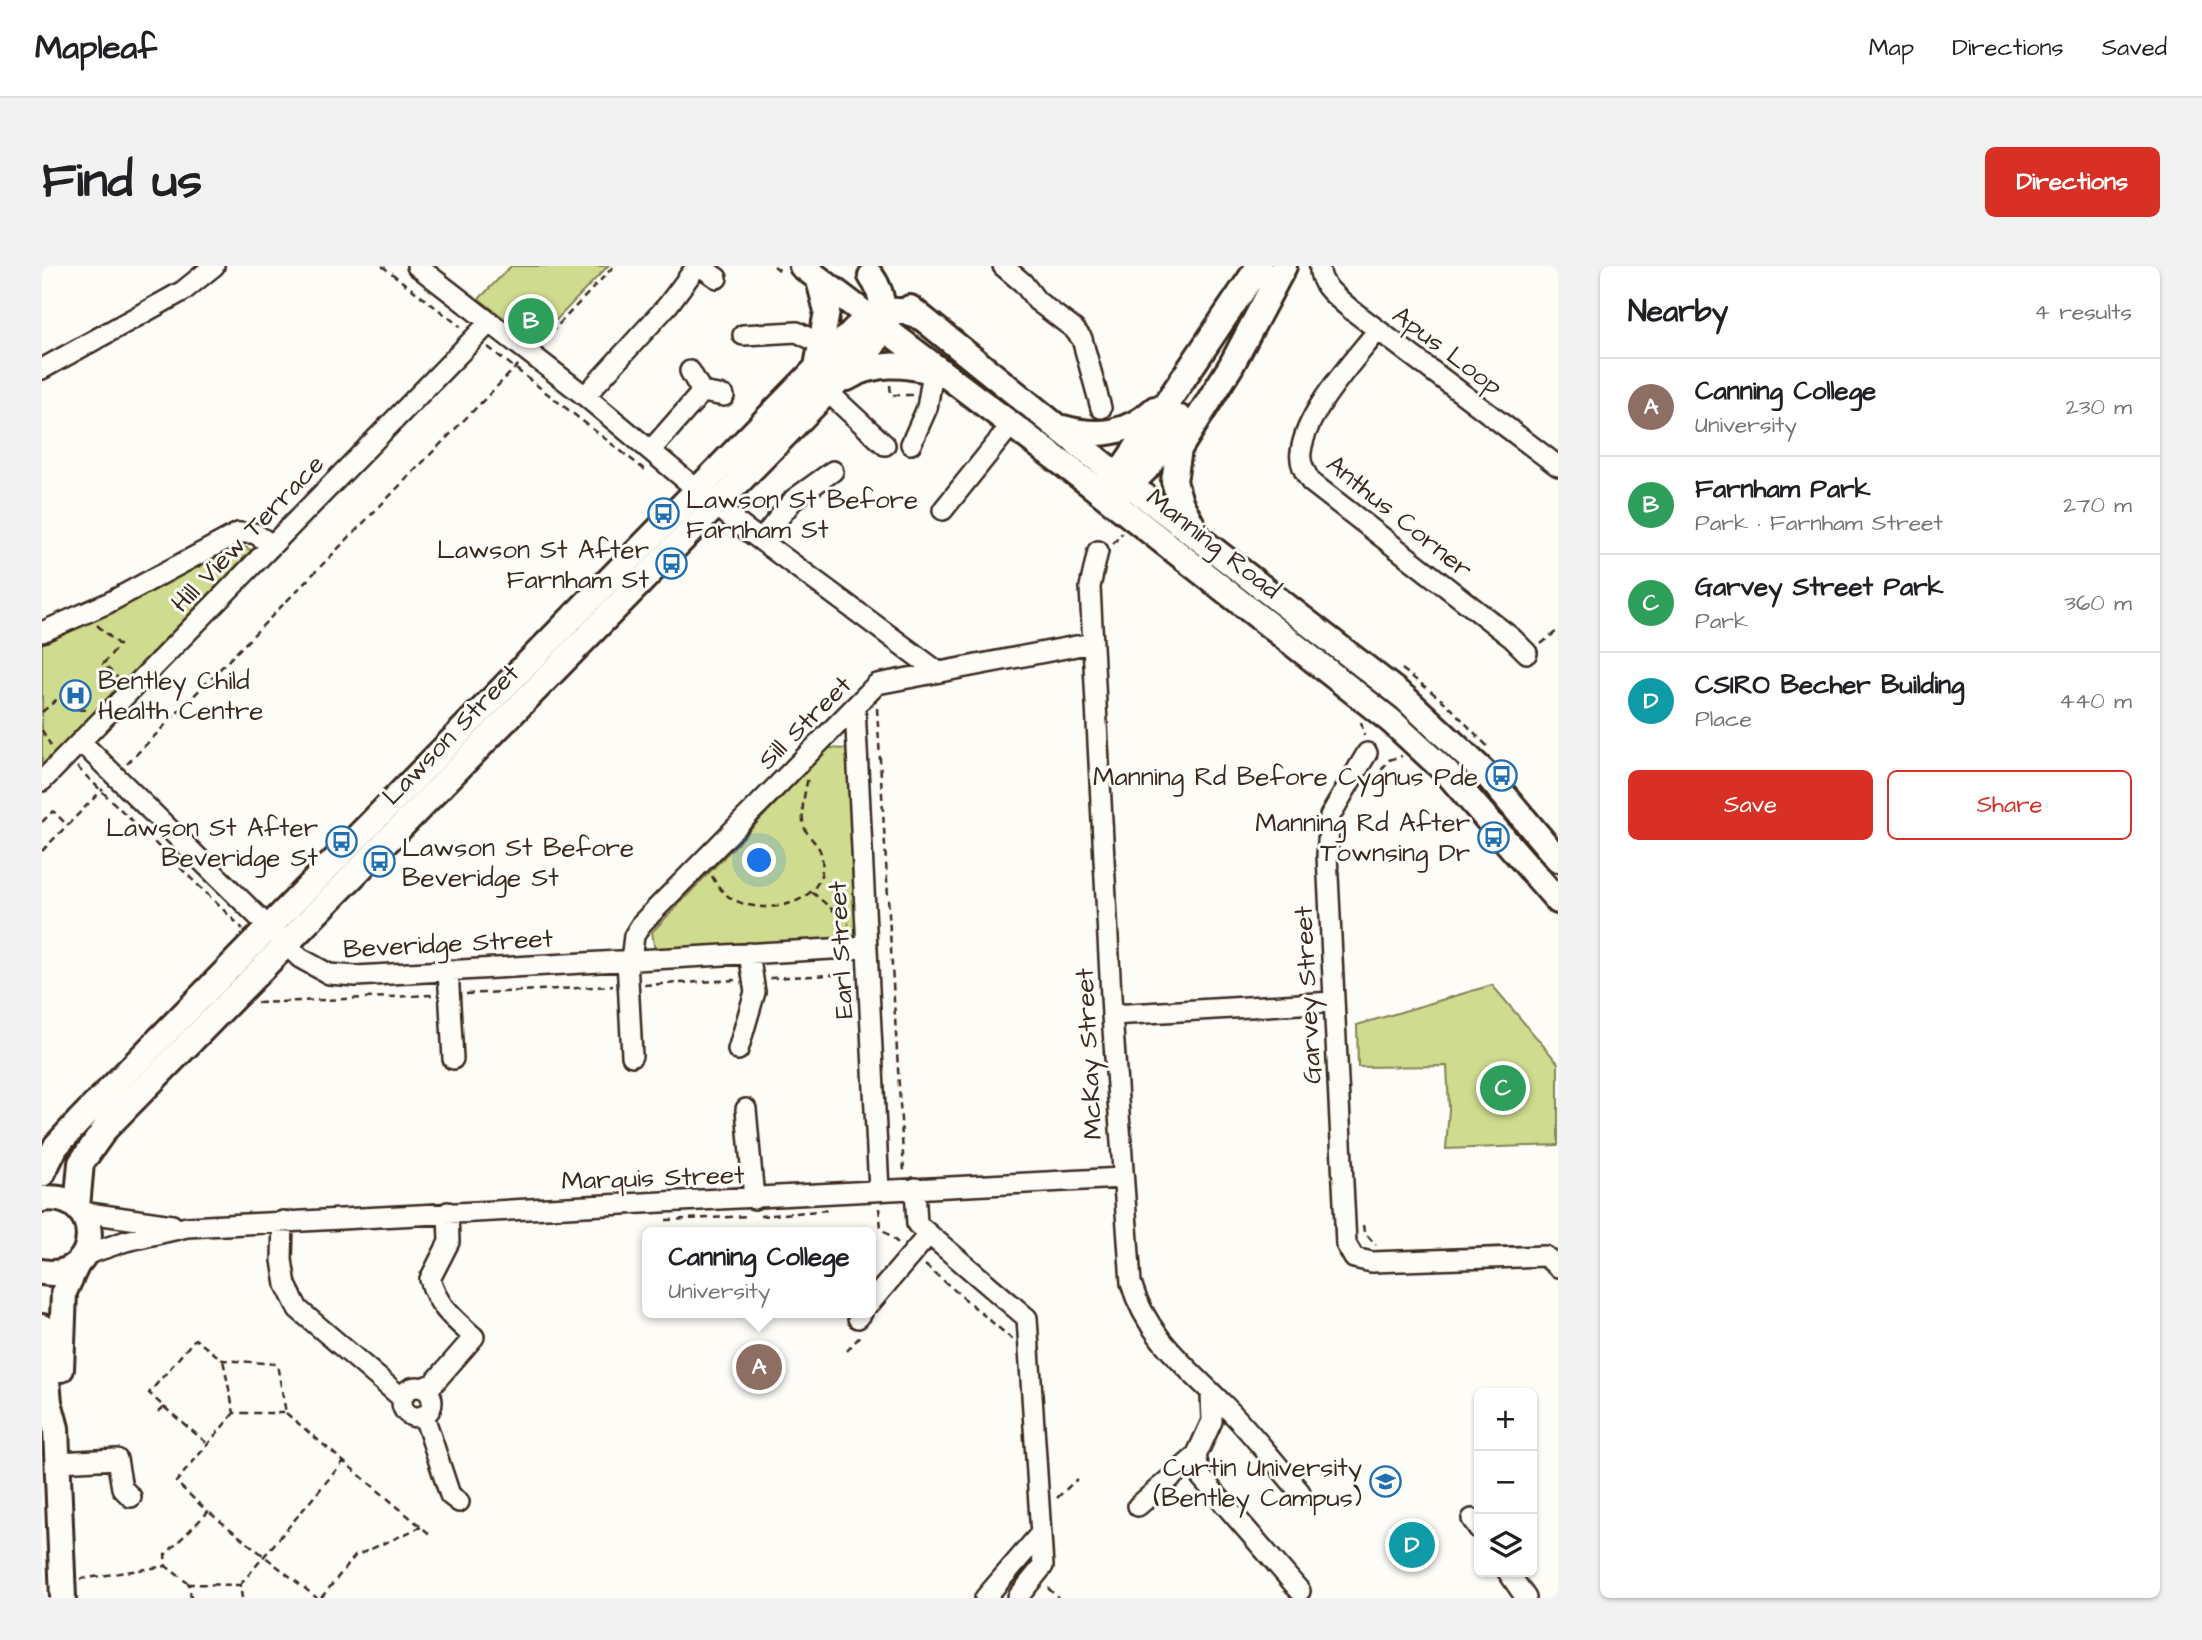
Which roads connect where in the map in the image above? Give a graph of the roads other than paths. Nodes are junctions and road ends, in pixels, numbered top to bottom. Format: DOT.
graph roads {
  1 [pos="214,266"];
  2 [pos="417,266"];
  3 [pos="698,266"];
  4 [pos="1003,266"];
  5 [pos="1259,266"];
  6 [pos="1282,266"];
  7 [pos="1320,266"];
  8 [pos="864,271"];
  9 [pos="810,273"];
  10 [pos="717,278"];
  11 [pos="877,318"];
  12 [pos="922,318"];
  13 [pos="490,323"];
  14 [pos="1378,330"];
  15 [pos="743,335"];
  16 [pos="820,356"];
  17 [pos="42,369"];
  18 [pos="690,371"];
  19 [pos="943,376"];
  20 [pos="702,392"];
  21 [pos="828,392"];
  22 [pos="1171,394"];
  23 [pos="585,396"];
  24 [pos="724,396"];
  25 [pos="1101,408"];
  26 [pos="1012,424"];
  27 [pos="1056,425"];
  28 [pos="885,444"];
  29 [pos="911,444"];
  30 [pos="651,450"];
  31 [pos="1558,466"];
  32 [pos="833,471"];
  33 [pos="1124,483"];
  34 [pos="1091,485"];
  35 [pos="698,489"];
  36 [pos="718,506"];
  37 [pos="943,510"];
  38 [pos="1128,520"];
  39 [pos="1198,538"];
  40 [pos="761,540"];
  41 [pos="271,544"];
  42 [pos="1098,551"];
  43 [pos="42,632"];
  44 [pos="1092,643"];
  45 [pos="1527,653"];
  46 [pos="937,671"];
  47 [pos="855,708"];
  48 [pos="82,743"];
  49 [pos="1367,753"];
  50 [pos="42,782"];
  51 [pos="1556,851"];
  52 [pos="1530,868"];
  53 [pos="1558,901"];
  54 [pos="277,936"];
  55 [pos="866,947"];
  56 [pos="749,953"];
  57 [pos="629,960"];
  58 [pos="448,970"];
  59 [pos="1333,1002"];
  60 [pos="1112,1015"];
  61 [pos="738,1050"];
  62 [pos="632,1056"];
  63 [pos="453,1059"];
  64 [pos="746,1109"];
  65 [pos="42,1174"];
  66 [pos="1122,1178"];
  67 [pos="910,1180"];
  68 [pos="879,1196"];
  69 [pos="42,1199"];
  70 [pos="754,1199"];
  71 [pos="79,1209"];
  72 [pos="448,1212"];
  73 [pos="283,1221"];
  74 [pos="187,1227"];
  75 [pos="929,1234"];
  76 [pos="81,1259"];
  77 [pos="1554,1260"];
  78 [pos="42,1272"];
  79 [pos="876,1296"];
  80 [pos="42,1327"];
  81 [pos="420,1391"];
  82 [pos="1211,1394"];
  83 [pos="424,1416"];
  84 [pos="56,1428"];
  85 [pos="1196,1456"];
  86 [pos="58,1462"];
  87 [pos="1300,1492"];
  88 [pos="131,1497"];
  89 [pos="459,1502"];
  90 [pos="1138,1506"];
  91 [pos="1041,1524"];
  92 [pos="1511,1577"];
  93 [pos="70,1589"];
  94 [pos="1300,1591"];
  95 [pos="1018,1597"];
  96 [pos="985,1598"];
  97 [pos="1526,1598"];
  1 -- 17 [label="street"];
  2 -- 13 [label="street"];
  3 -- 10 [label="street"];
  3 -- 23 [label="street"];
  4 -- 25 [label="street"];
  5 -- 22 [label="main road"];
  6 -- 33 [label="main road"];
  6 -- 39 [label="main road"];
  7 -- 14 [label="street, Apus Loop"];
  8 -- 11 [label="main road"];
  8 -- 12 [label="main road, Manning Road"];
  9 -- 11 [label="main road, Manning Road"];
  9 -- 16 [label="main road"];
  11 -- 12 [label="main road"];
  11 -- 16 [label="main road, Lawson Street"];
  11 -- 19 [label="main road, Manning Road"];
  11 -- 21 [label="main road, Lawson Street"];
  12 -- 27 [label="main road, Manning Road"];
  13 -- 23 [label="street"];
  13 -- 41 [label="street, Hill View Terrace"];
  14 -- 31 [label="street, Apus Loop"];
  14 -- 45 [label="street, Anthus Corner"];
  15 -- 16 [label="street"];
  16 -- 35 [label="main road, Lawson Street"];
  18 -- 20 [label="street"];
  19 -- 21 [label="main road"];
  19 -- 26 [label="main road, Manning Road"];
  19 -- 29 [label="street"];
  20 -- 24 [label="street"];
  20 -- 30 [label="street"];
  21 -- 28 [label="street"];
  21 -- 36 [label="main road, Lawson Street"];
  22 -- 27 [label="main road"];
  22 -- 33 [label="main road"];
  23 -- 30 [label="street"];
  26 -- 34 [label="main road, Manning Road"];
  26 -- 37 [label="street"];
  27 -- 33 [label="main road, Manning Road"];
  30 -- 35 [label="street"];
  32 -- 40 [label="street"];
  33 -- 34 [label="main road"];
  33 -- 38 [label="main road"];
  33 -- 39 [label="main road, Manning Road"];
  34 -- 38 [label="main road, Manning Road"];
  35 -- 36 [label="street"];
  35 -- 54 [label="main road, Lawson Street"];
  36 -- 40 [label="street"];
  36 -- 54 [label="main road, Lawson Street"];
  38 -- 52 [label="main road, Manning Road"];
  39 -- 51 [label="main road, Manning Road"];
  40 -- 46 [label="street"];
  41 -- 43 [label="street"];
  41 -- 48 [label="street, Hill View Terrace"];
  42 -- 44 [label="street, McKay Street"];
  44 -- 46 [label="street, Sill Street"];
  44 -- 60 [label="street, McKay Street"];
  46 -- 47 [label="street, Sill Street"];
  47 -- 55 [label="street, Earl Street"];
  47 -- 57 [label="street, Sill Street"];
  48 -- 50 [label="street, Hill View Terrace"];
  48 -- 54 [label="street, Beveridge Street"];
  49 -- 59 [label="street, Garvey Street"];
  51 -- 52 [label="street"];
  52 -- 53 [label="main road, Manning Road"];
  54 -- 58 [label="street, Beveridge Street"];
  54 -- 65 [label="main road, Lawson Street"];
  54 -- 71 [label="main road, Lawson Street"];
  55 -- 56 [label="street, Beveridge Street"];
  55 -- 68 [label="street, Earl Street"];
  56 -- 57 [label="street, Beveridge Street"];
  56 -- 61 [label="street"];
  57 -- 58 [label="street, Beveridge Street"];
  57 -- 62 [label="street, Sill Street"];
  58 -- 63 [label="street"];
  59 -- 60 [label="street"];
  59 -- 77 [label="street, Garvey Street"];
  60 -- 66 [label="street, McKay Street"];
  64 -- 70 [label="street"];
  66 -- 67 [label="street, Marquis Street"];
  66 -- 82 [label="street, McKay Street"];
  67 -- 68 [label="street, Marquis Street"];
  67 -- 75 [label="street"];
  68 -- 70 [label="street, Marquis Street"];
  69 -- 71 [label="main road"];
  70 -- 72 [label="street, Marquis Street"];
  71 -- 74 [label="street, Marquis Street"];
  71 -- 76 [label="main road, Lawson Street"];
  72 -- 73 [label="street, Marquis Street"];
  72 -- 81 [label="street"];
  73 -- 74 [label="street, Marquis Street"];
  73 -- 81 [label="street"];
  74 -- 76 [label="street, Marquis Street"];
  75 -- 79 [label="street"];
  75 -- 91 [label="street"];
  76 -- 78 [label="main road"];
  76 -- 84 [label="main road"];
  80 -- 84 [label="main road"];
  81 -- 83 [label="street"];
  81 -- 83 [label="street"];
  82 -- 85 [label="street"];
  82 -- 87 [label="street, McKay Street"];
  83 -- 89 [label="street"];
  84 -- 86 [label="main road"];
  85 -- 90 [label="street"];
  85 -- 94 [label="street"];
  86 -- 88 [label="street"];
  86 -- 93 [label="main road"];
  91 -- 95 [label="street"];
  91 -- 96 [label="street"];
  92 -- 97 [label="street"];
}
